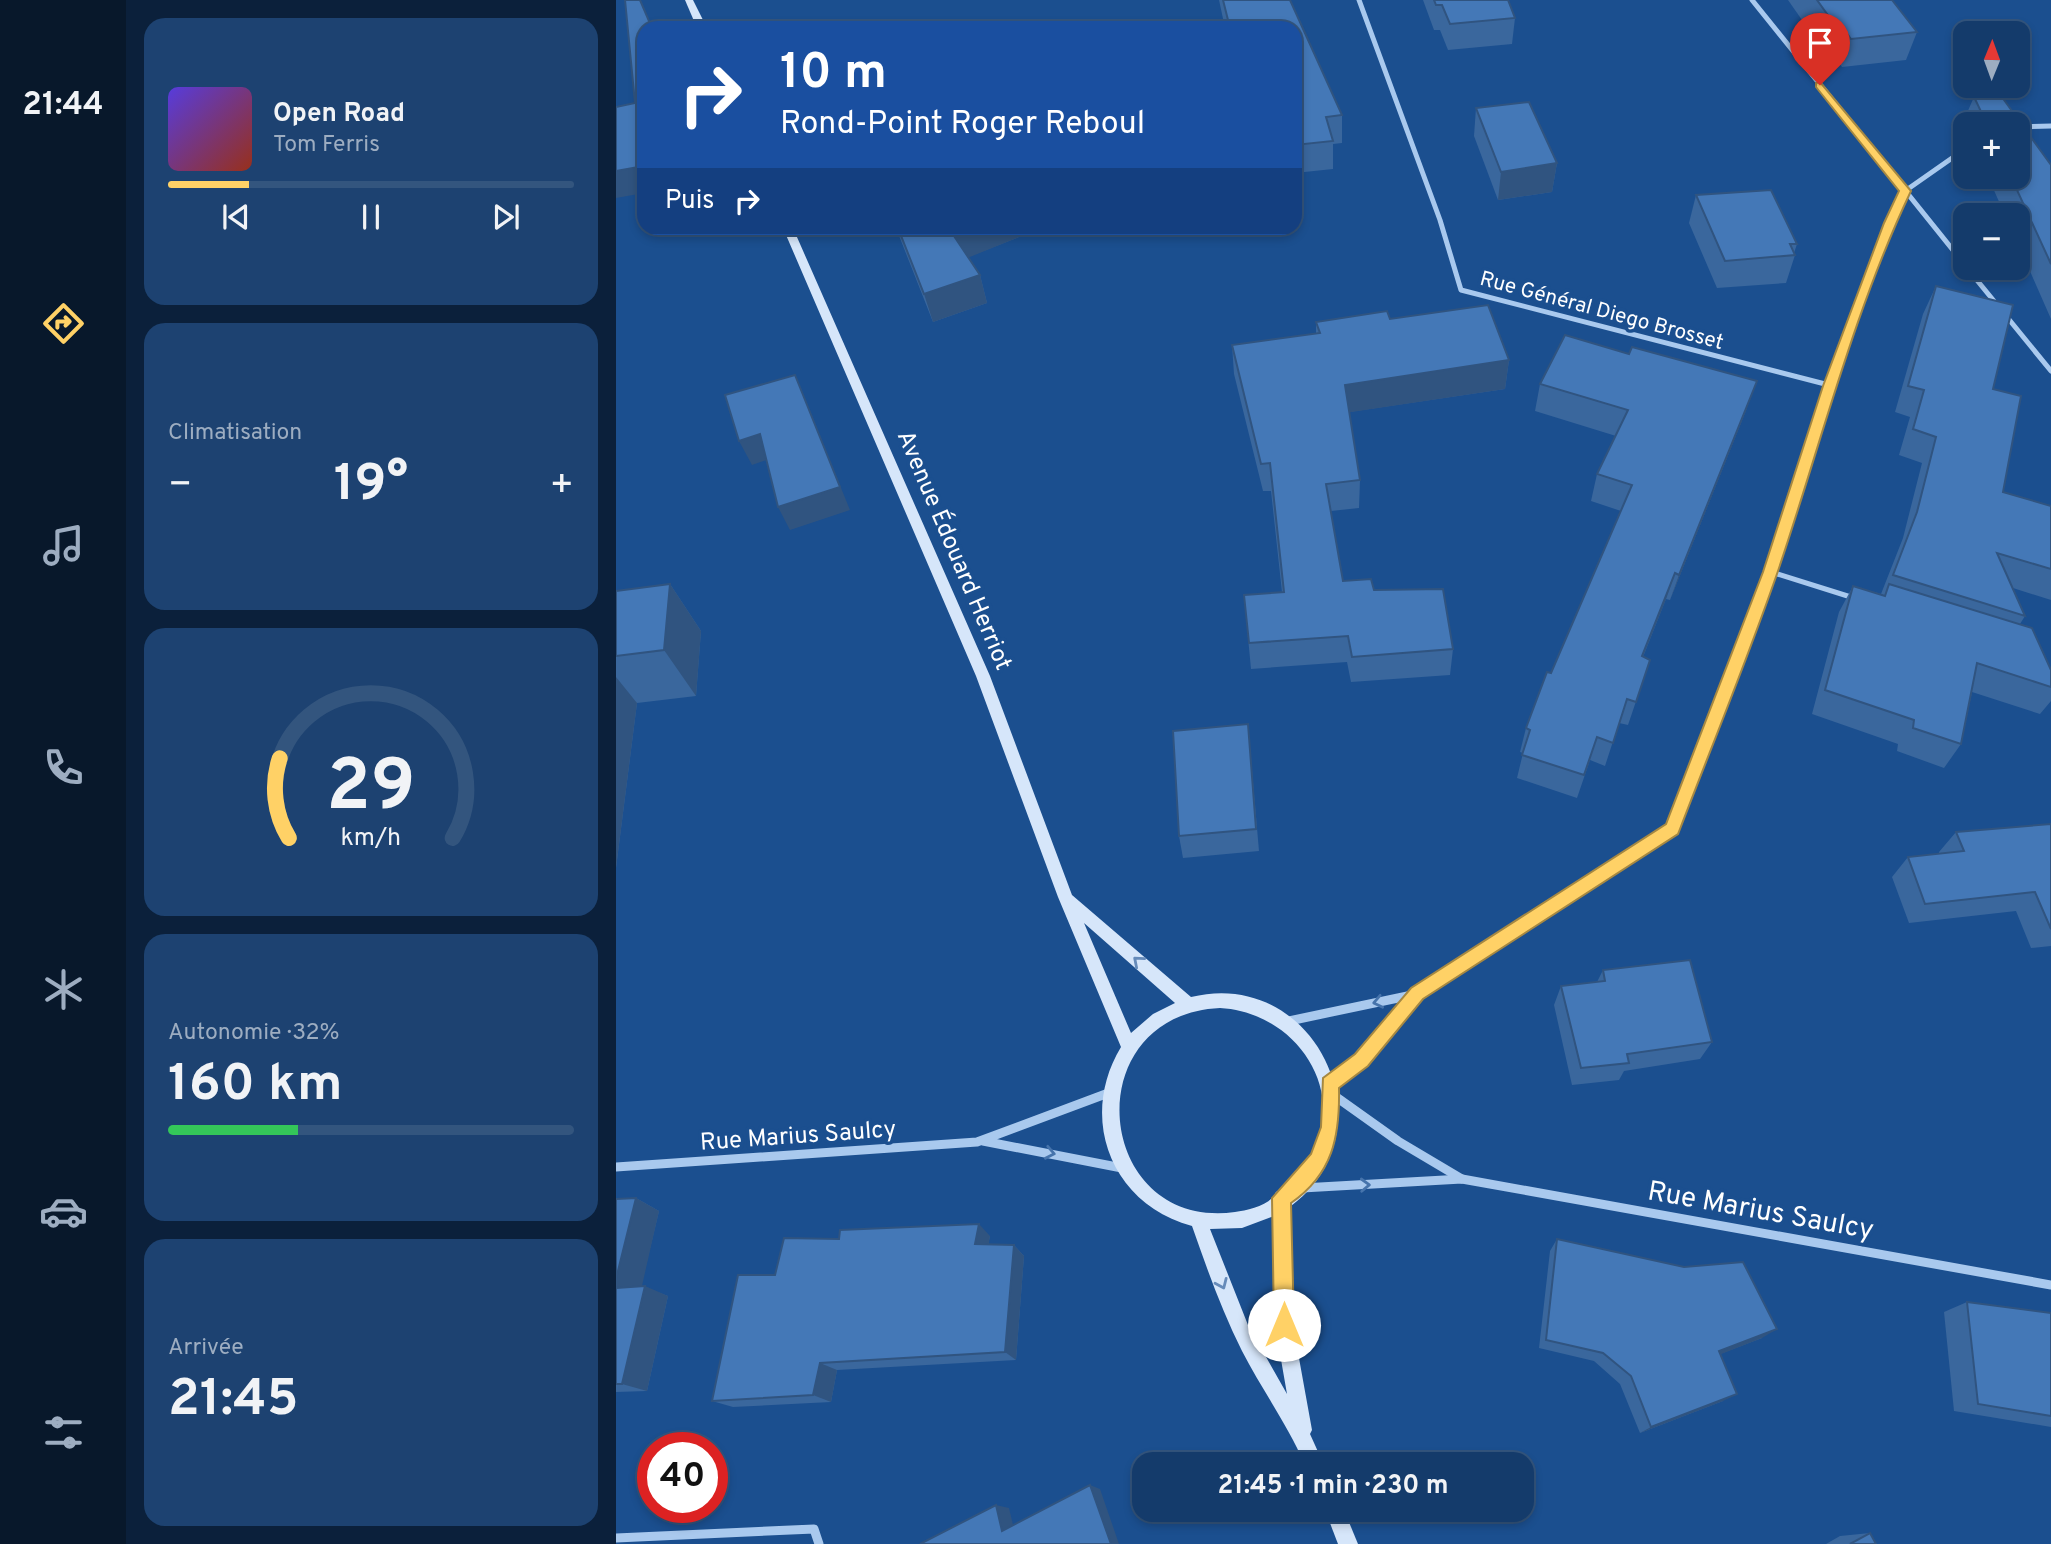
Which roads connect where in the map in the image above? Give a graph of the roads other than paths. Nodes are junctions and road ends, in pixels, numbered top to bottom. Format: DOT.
graph roads {
  1 [pos="689,0"];
  2 [pos="1359,0"];
  3 [pos="1752,0"];
  4 [pos="699,21"];
  5 [pos="2051,126"];
  6 [pos="2030,127"];
  7 [pos="1953,157"];
  8 [pos="1905,191"];
  9 [pos="791,235"];
  10 [pos="1953,251"];
  11 [pos="1977,280"];
  12 [pos="2051,371"];
  13 [pos="1829,386"];
  14 [pos="1771,572"];
  15 [pos="1864,601"];
  16 [pos="1065,897"];
  17 [pos="1417,994"];
  18 [pos="1190,1006"];
  19 [pos="1289,1021"];
  20 [pos="1130,1049"];
  21 [pos="1331,1089"];
  22 [pos="1111,1093"];
  23 [pos="983,1141"];
  24 [pos="616,1167"];
  25 [pos="1122,1168"];
  26 [pos="1462,1179"];
  27 [pos="1289,1193"];
  28 [pos="1198,1220"];
  29 [pos="2051,1284"];
  30 [pos="1304,1438"];
  31 [pos="1310,1452"];
  32 [pos="1339,1522"];
  33 [pos="616,1538"];
  34 [pos="819,1544"];
  35 [pos="1348,1544"];
  1 -- 4 [label="street"];
  2 -- 13 [label="street, Rue Général Diego Brosset"];
  3 -- 8 [label="street"];
  5 -- 6 [label="street"];
  7 -- 8 [label="street"];
  8 -- 10 [label="street"];
  8 -- 13 [label="street"];
  9 -- 16 [label="street, Avenue Édouard Herriot"];
  11 -- 12 [label="street"];
  13 -- 14 [label="street"];
  14 -- 15 [label="lane"];
  14 -- 17 [label="street"];
  18 -- 16 [label="street, Avenue Édouard Herriot, one-way"];
  16 -- 20 [label="street, Avenue Édouard Herriot"];
  17 -- 19 [label="street, one-way"];
  17 -- 21 [label="street"];
  18 -- 19 [label="street"];
  18 -- 20 [label="street"];
  19 -- 21 [label="street"];
  20 -- 22 [label="street"];
  21 -- 26 [label="street, Rue Marius Saulcy"];
  21 -- 27 [label="street"];
  22 -- 23 [label="street, Rue Marius Saulcy"];
  22 -- 25 [label="street"];
  23 -- 24 [label="street, Rue Marius Saulcy"];
  23 -- 25 [label="street, Rue Marius Saulcy, one-way"];
  25 -- 28 [label="street"];
  27 -- 26 [label="street, Rue Marius Saulcy, one-way"];
  26 -- 29 [label="street, Rue Marius Saulcy"];
  27 -- 28 [label="street"];
  27 -- 30 [label="street"];
  28 -- 30 [label="street, one-way"];
  30 -- 31 [label="street"];
  32 -- 35 [label="street"];
  33 -- 34 [label="street"];
}
